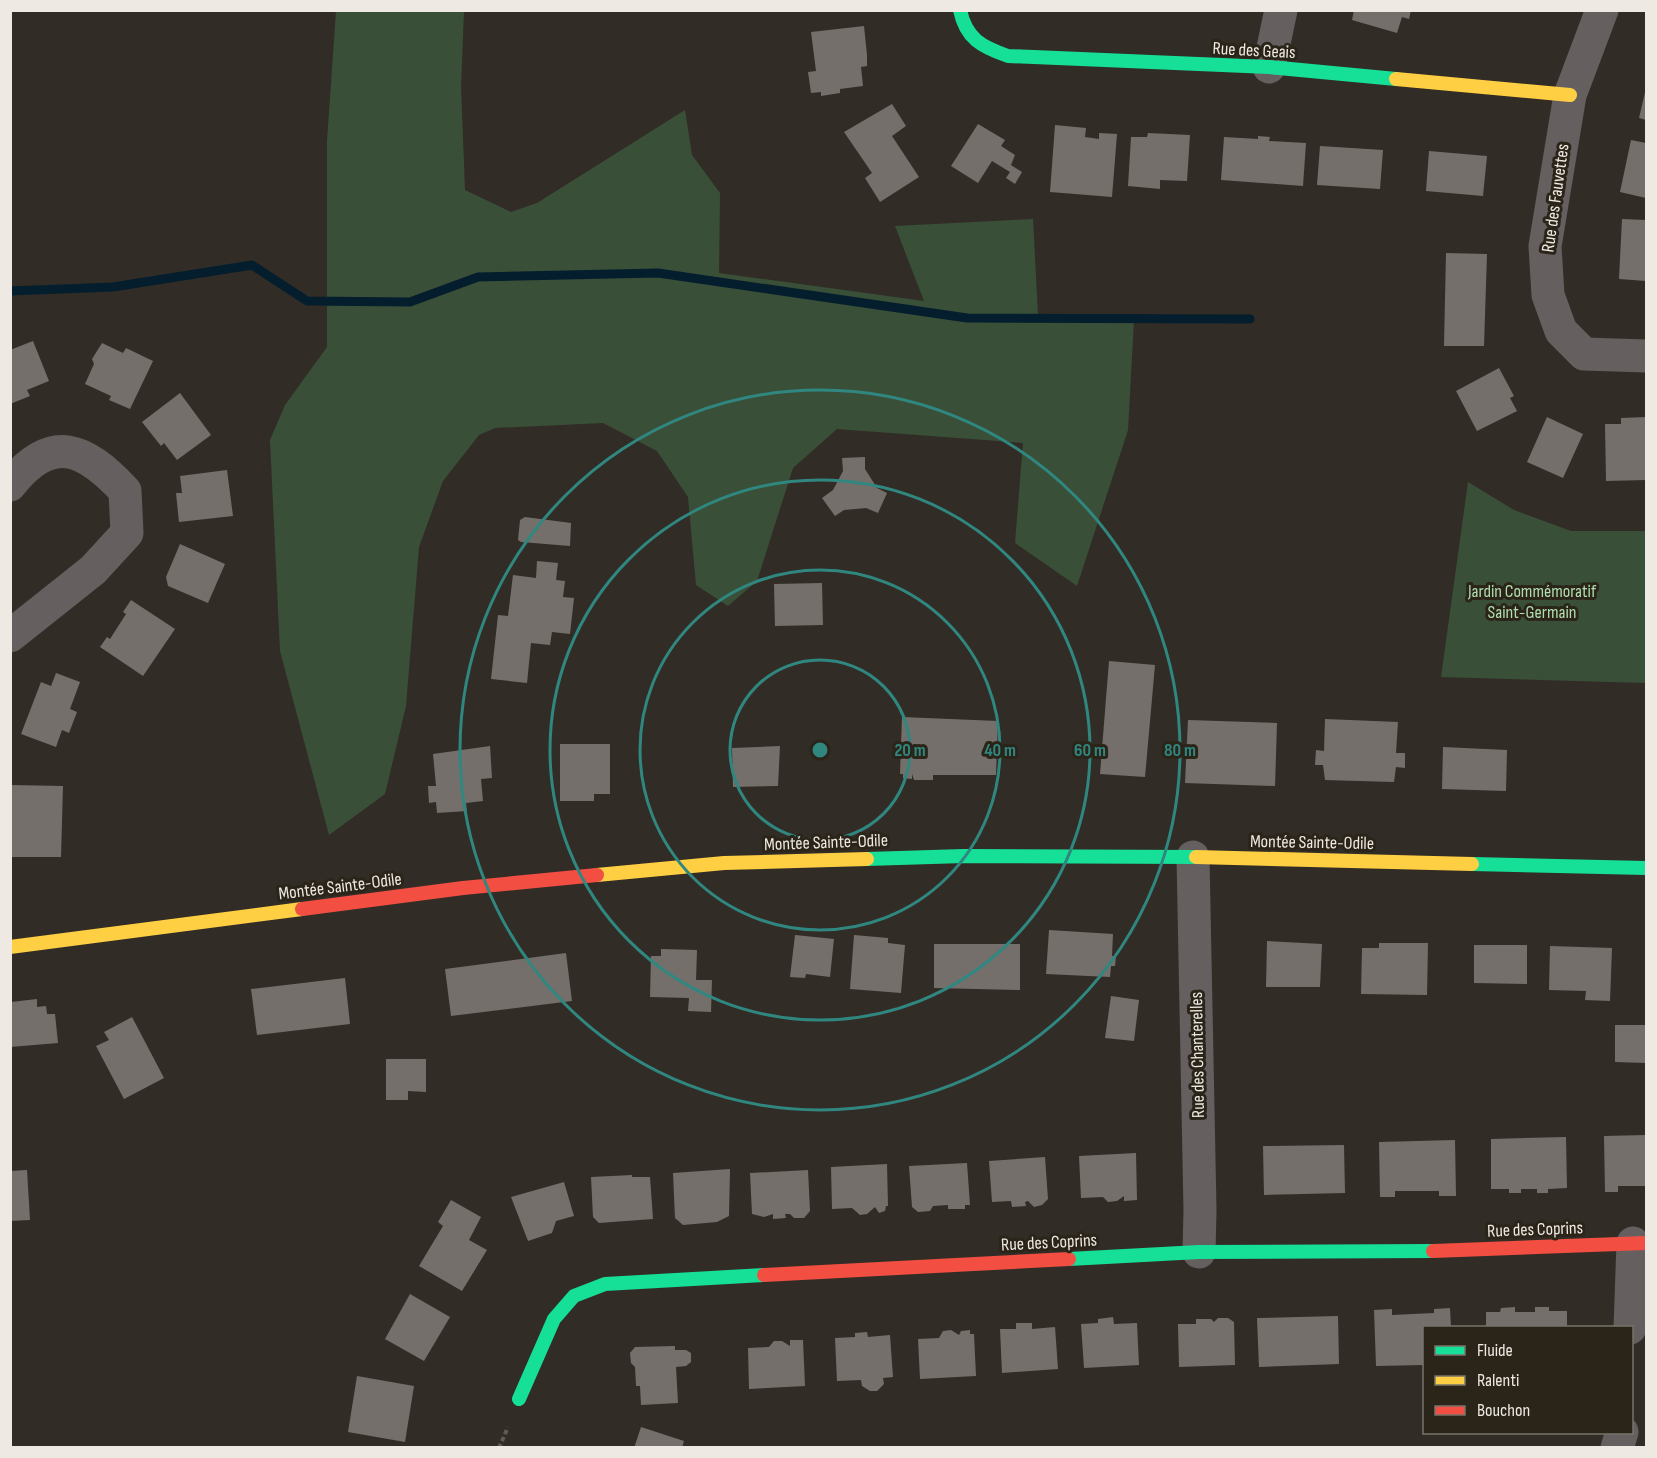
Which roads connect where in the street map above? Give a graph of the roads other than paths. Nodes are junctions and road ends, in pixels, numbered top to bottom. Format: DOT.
graph roads {
  1 [pos="960,10"];
  2 [pos="1281,10"];
  3 [pos="1602,10"];
  4 [pos="1269,67"];
  5 [pos="1570,94"];
  6 [pos="1647,356"];
  7 [pos="10,485"];
  8 [pos="10,636"];
  9 [pos="1193,857"];
  10 [pos="1647,868"];
  11 [pos="10,947"];
  12 [pos="1640,1243"];
  13 [pos="1199,1252"];
  14 [pos="1630,1326"];
  15 [pos="519,1399"];
  1 -- 4 [label="street, Rue des Geais"];
  2 -- 4 [label="street"];
  3 -- 5 [label="street, Rue des Fauvettes"];
  4 -- 5 [label="street, Rue des Geais"];
  5 -- 6 [label="street, Rue des Fauvettes"];
  7 -- 8 [label="street"];
  9 -- 10 [label="street, Montée Sainte-Odile"];
  9 -- 11 [label="street, Montée Sainte-Odile"];
  9 -- 13 [label="street, Rue des Chanterelles"];
  12 -- 13 [label="street, Rue des Coprins"];
  12 -- 14 [label="street"];
  13 -- 15 [label="street, Rue des Coprins"];
}
